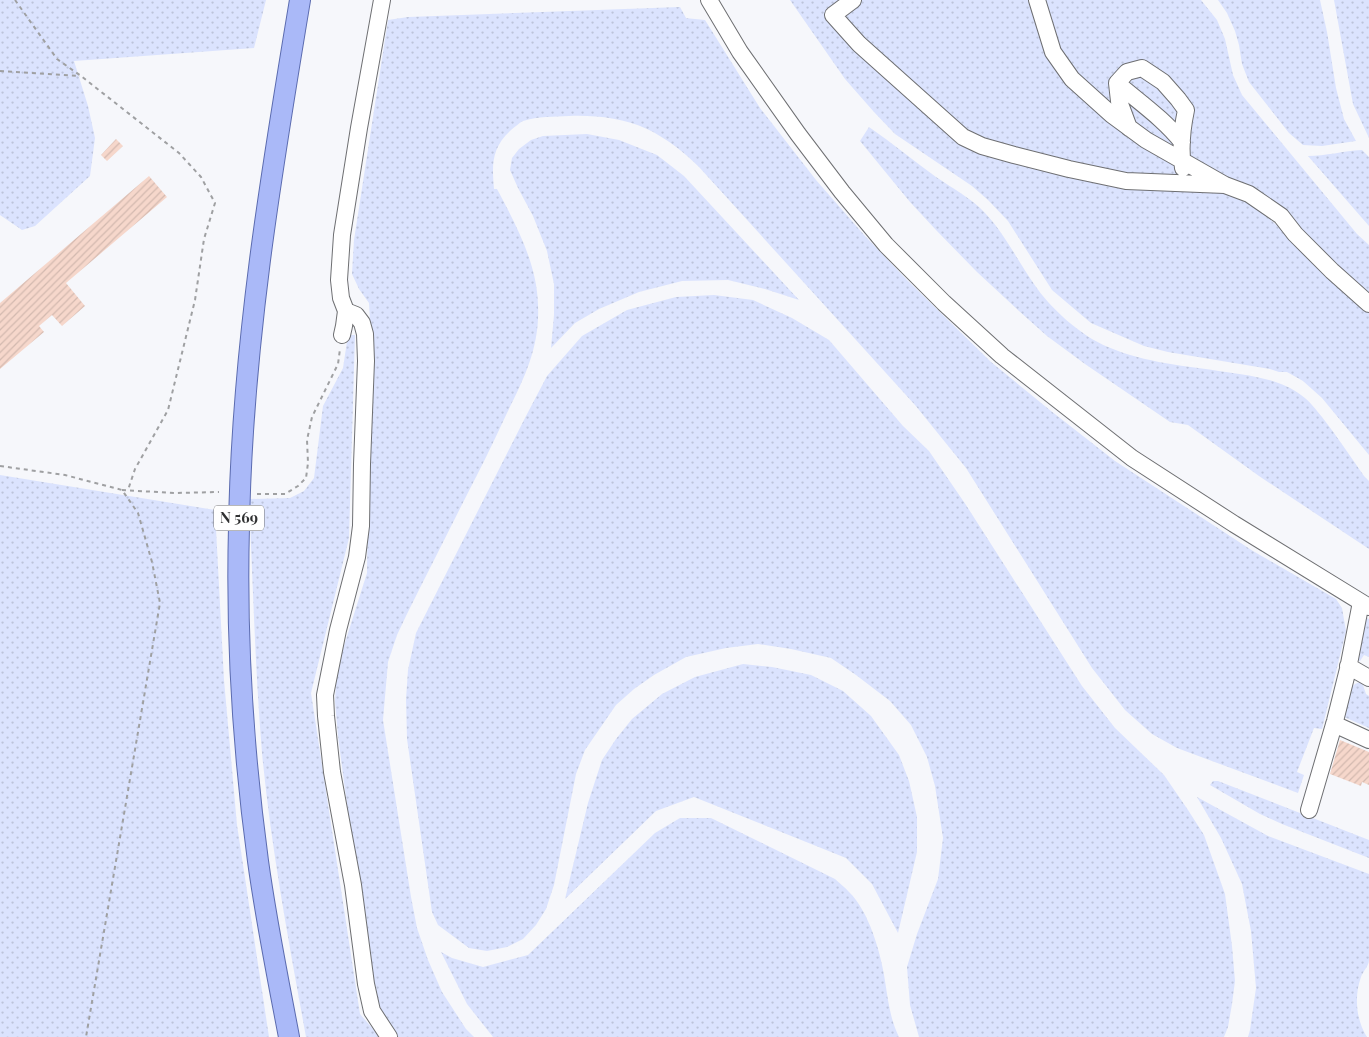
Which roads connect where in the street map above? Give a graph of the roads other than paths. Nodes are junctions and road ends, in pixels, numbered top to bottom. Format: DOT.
graph roads {
  1 [pos="300,0"];
  2 [pos="382,0"];
  3 [pos="709,0"];
  4 [pos="853,0"];
  5 [pos="1037,0"];
  6 [pos="1117,84"];
  7 [pos="1129,128"];
  8 [pos="1182,142"];
  9 [pos="1182,160"];
  10 [pos="1184,183"];
  11 [pos="1225,185"];
  12 [pos="1369,304"];
  13 [pos="346,311"];
  14 [pos="342,335"];
  15 [pos="1365,604"];
  16 [pos="1348,666"];
  17 [pos="1369,678"];
  18 [pos="1334,724"];
  19 [pos="1369,740"];
  20 [pos="1309,810"];
  21 [pos="289,1037"];
  22 [pos="389,1037"];
  1 -- 21 [label="main road, N 569"];
  2 -- 13 [label="lane"];
  3 -- 15 [label="lane"];
  4 -- 10 [label="lane"];
  5 -- 7 [label="lane"];
  6 -- 7 [label="lane"];
  6 -- 8 [label="lane"];
  6 -- 8 [label="lane"];
  7 -- 9 [label="lane"];
  8 -- 9 [label="lane"];
  9 -- 10 [label="lane"];
  9 -- 11 [label="lane"];
  10 -- 11 [label="lane"];
  11 -- 12 [label="lane"];
  13 -- 14 [label="lane"];
  13 -- 22 [label="lane"];
  15 -- 16 [label="lane"];
  16 -- 17 [label="lane"];
  16 -- 18 [label="lane"];
  18 -- 19 [label="lane"];
  18 -- 20 [label="lane"];
}
